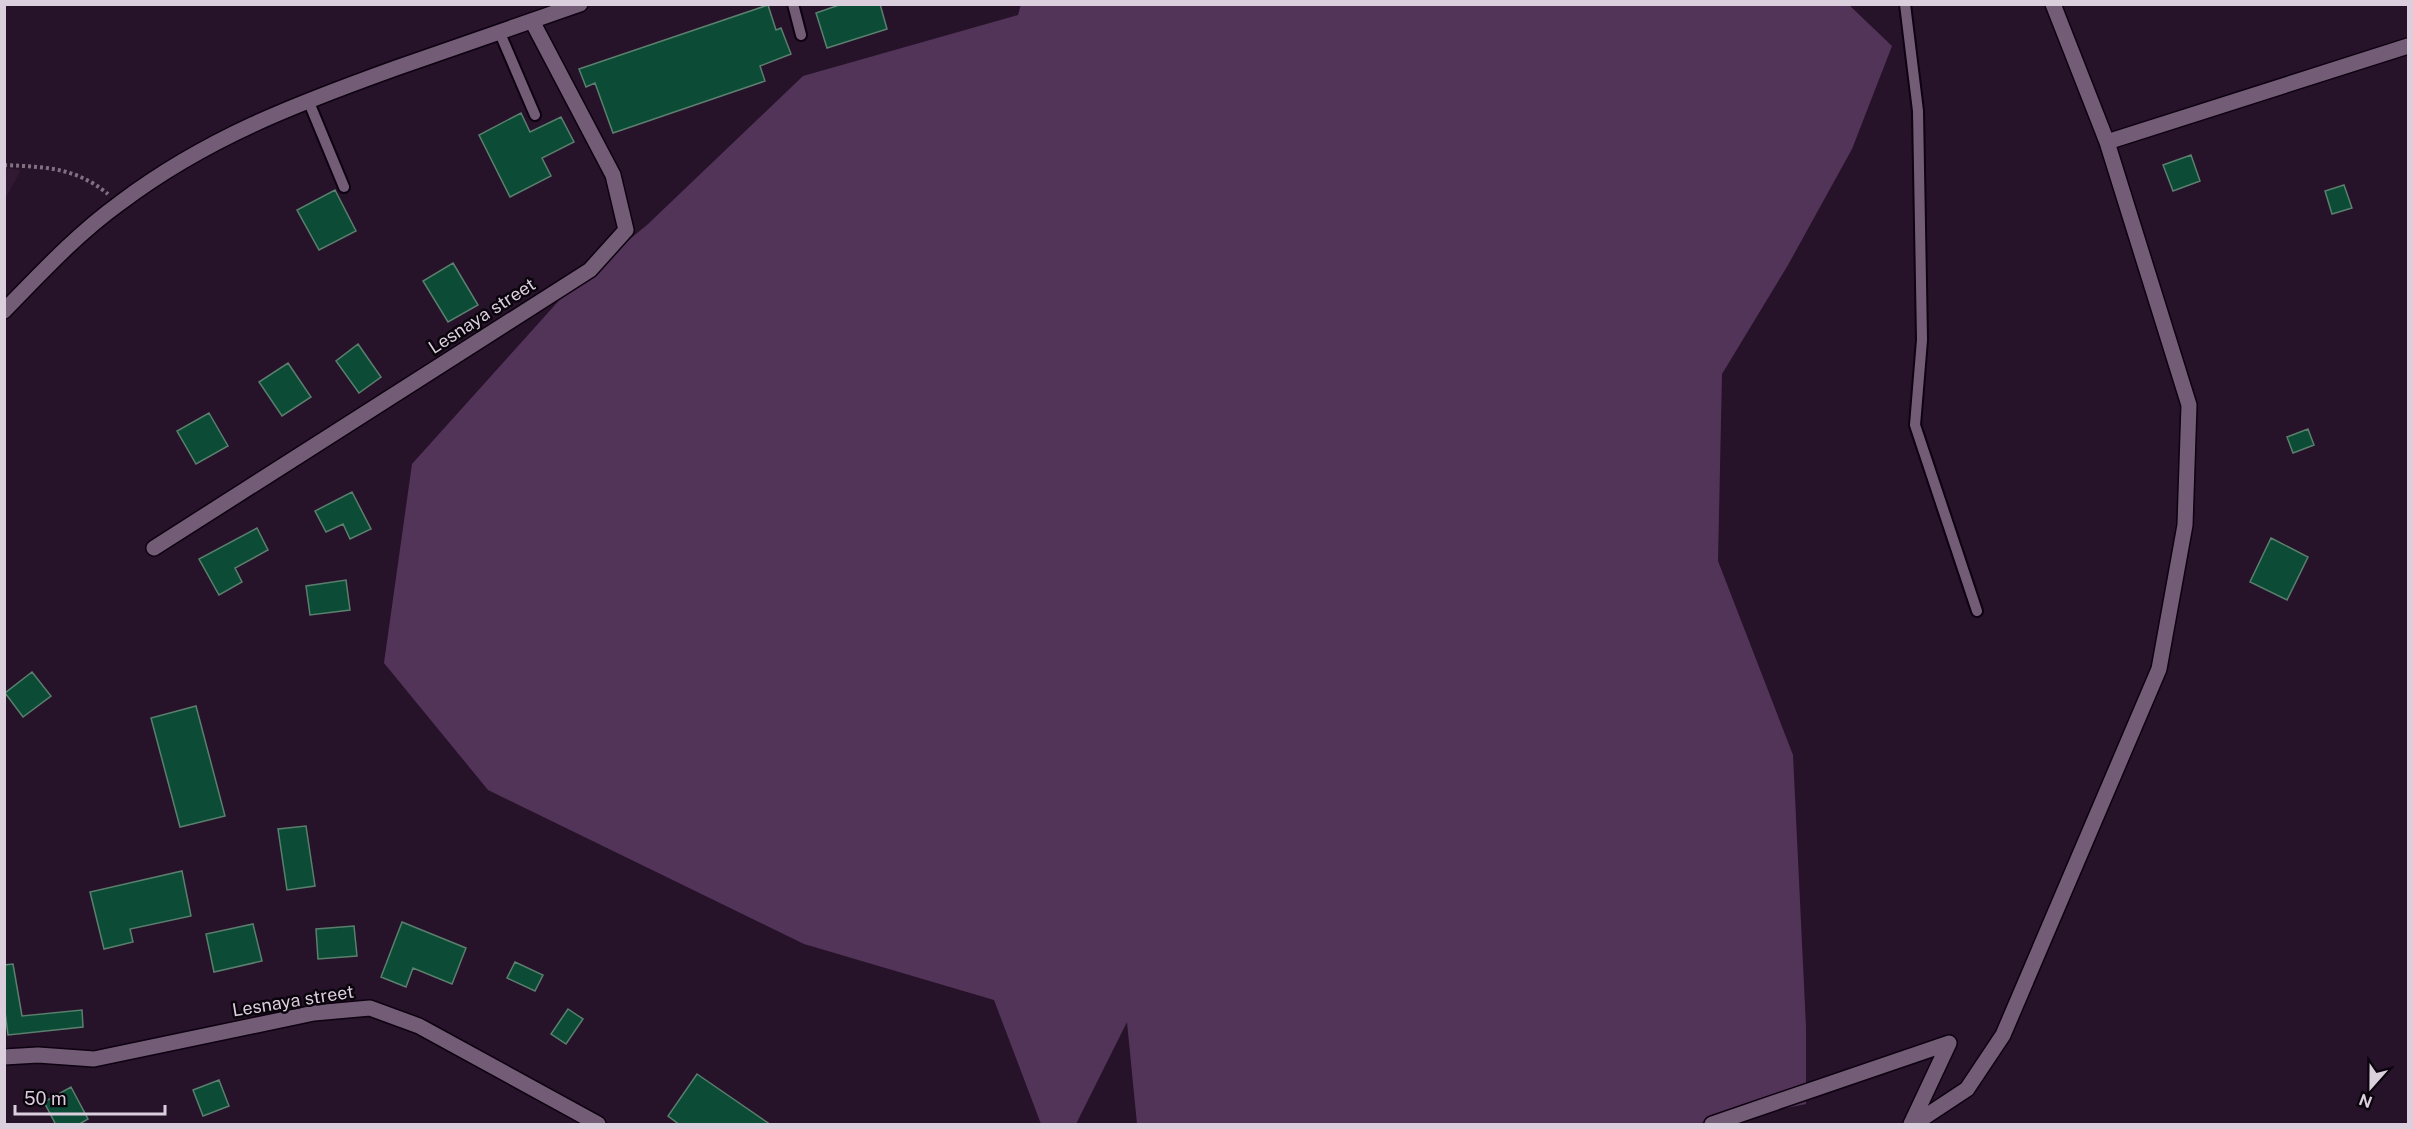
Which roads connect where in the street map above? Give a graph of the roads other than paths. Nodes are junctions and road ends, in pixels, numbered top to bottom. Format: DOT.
graph roads {
  1 [pos="580,4"];
  2 [pos="793,4"];
  3 [pos="1905,4"];
  4 [pos="2053,4"];
  5 [pos="532,21"];
  6 [pos="499,32"];
  7 [pos="801,35"];
  8 [pos="2409,46"];
  9 [pos="308,100"];
  10 [pos="535,115"];
  11 [pos="2107,142"];
  12 [pos="344,187"];
  13 [pos="4,311"];
  14 [pos="154,548"];
  15 [pos="1977,611"];
  16 [pos="4,1058"];
  17 [pos="598,1125"];
  18 [pos="1712,1125"];
  19 [pos="1913,1125"];
  1 -- 5 [label="street"];
  2 -- 7 [label="lane"];
  3 -- 15 [label="lane"];
  4 -- 11 [label="street"];
  5 -- 6 [label="street"];
  5 -- 14 [label="street, Lesnaya street"];
  6 -- 9 [label="street"];
  6 -- 10 [label="lane"];
  8 -- 11 [label="street"];
  9 -- 12 [label="lane"];
  9 -- 13 [label="street"];
  11 -- 19 [label="street"];
  16 -- 17 [label="street, Lesnaya street"];
  18 -- 19 [label="street"];
}
